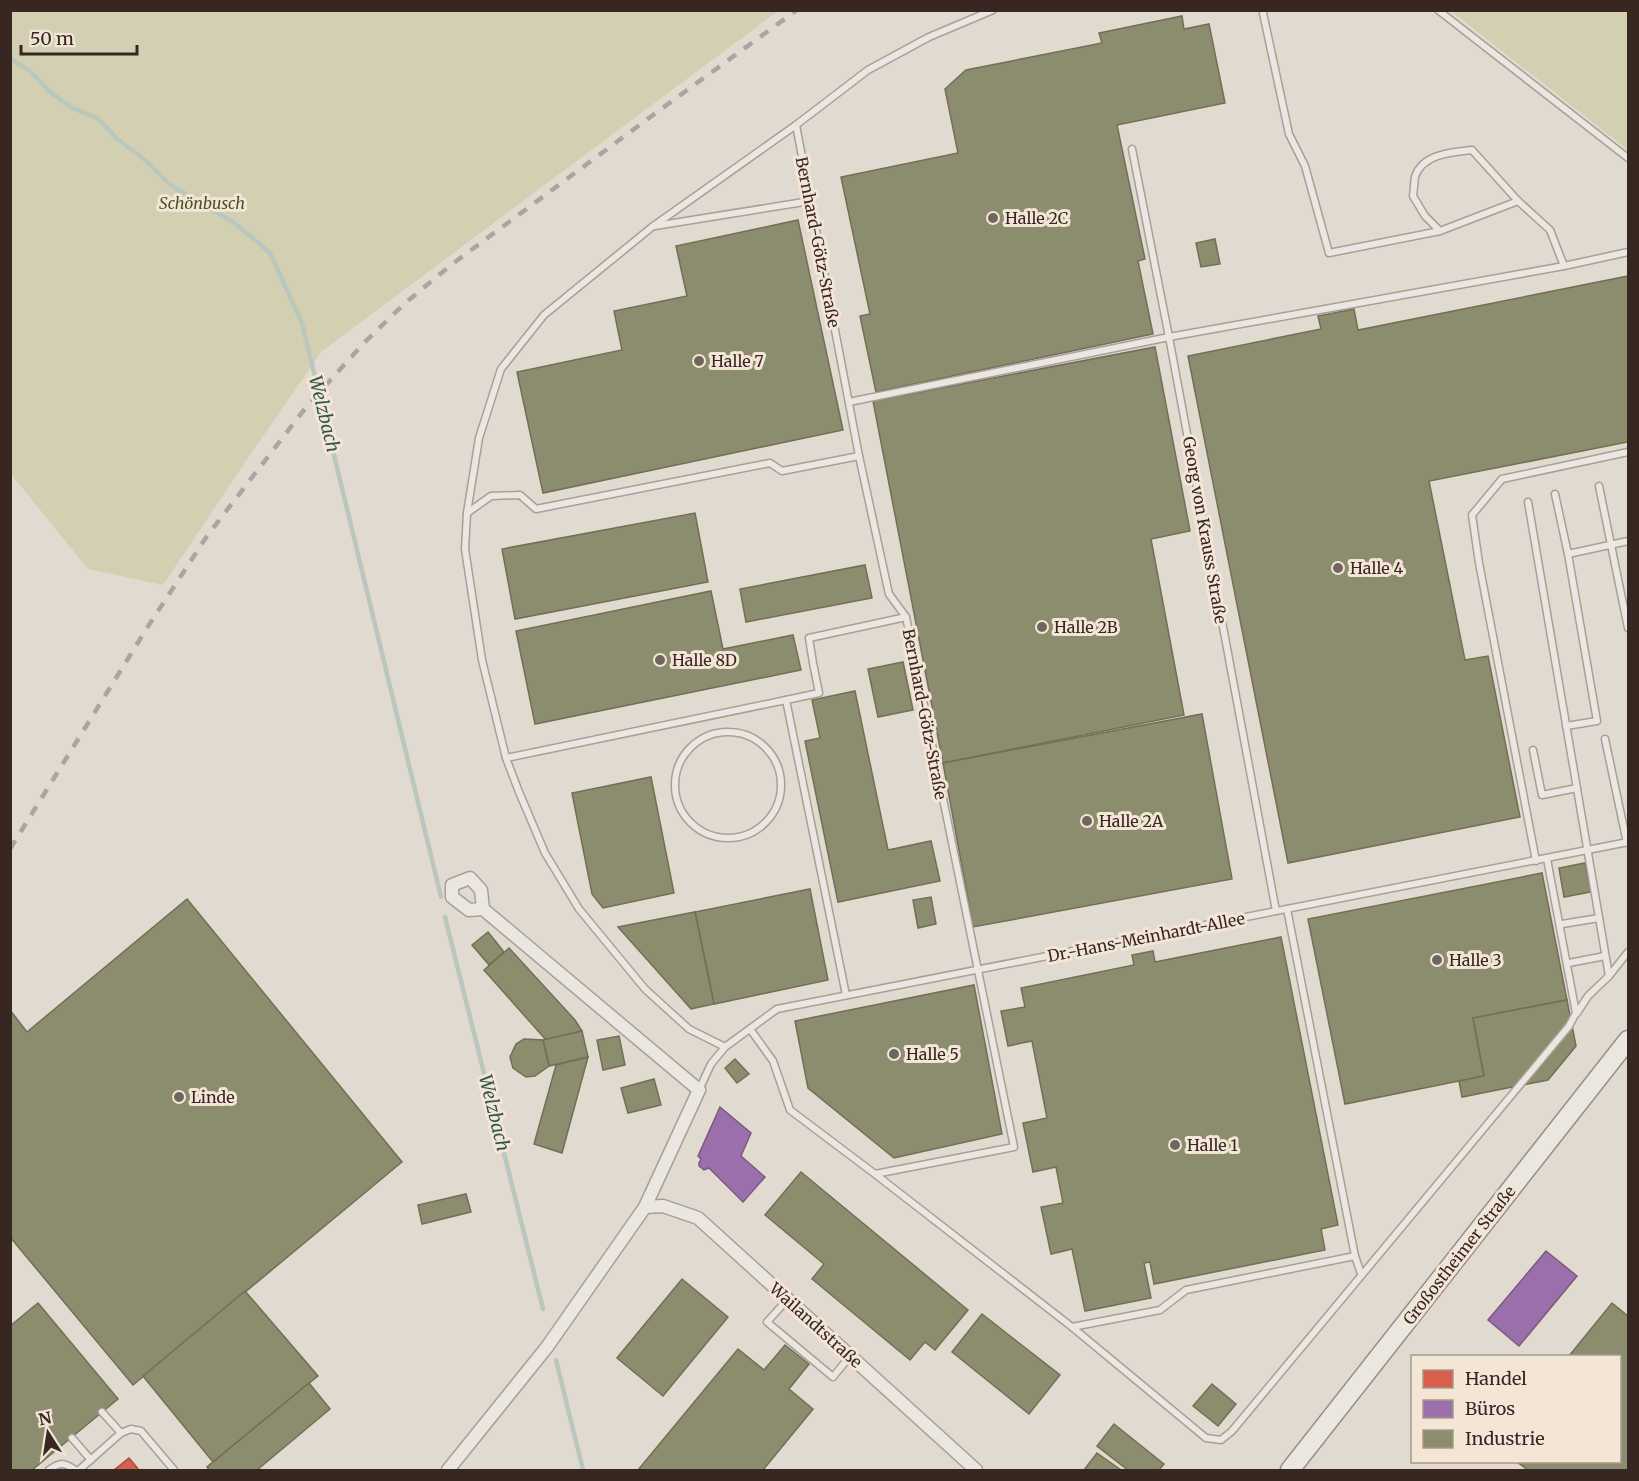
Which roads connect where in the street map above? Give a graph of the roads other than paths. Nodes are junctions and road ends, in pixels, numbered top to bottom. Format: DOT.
graph roads {
  1 [pos="993,10"];
  2 [pos="1438,10"];
  3 [pos="1263,13"];
  4 [pos="795,124"];
  5 [pos="1132,149"];
  6 [pos="1629,158"];
  7 [pos="810,201"];
  8 [pos="1518,201"];
  9 [pos="652,227"];
  10 [pos="1440,231"];
  11 [pos="1629,252"];
  12 [pos="1564,266"];
  13 [pos="1169,337"];
  14 [pos="849,402"];
  15 [pos="1629,452"];
  16 [pos="859,456"];
  17 [pos="1599,486"];
  18 [pos="1556,494"];
  19 [pos="1528,502"];
  20 [pos="467,513"];
  21 [pos="1629,541"];
  22 [pos="1611,545"];
  23 [pos="1568,554"];
  24 [pos="906,617"];
  25 [pos="1629,628"];
  26 [pos="786,700"];
  27 [pos="1566,726"];
  28 [pos="716,731"];
  29 [pos="1605,739"];
  30 [pos="1533,750"];
  31 [pos="506,758"];
  32 [pos="1577,788"];
  33 [pos="1628,843"];
  34 [pos="1587,851"];
  35 [pos="1547,859"];
  36 [pos="1536,861"];
  37 [pos="483,909"];
  38 [pos="1287,909"];
  39 [pos="1276,911"];
  40 [pos="1599,918"];
  41 [pos="1562,924"];
  42 [pos="1629,952"];
  43 [pos="1605,956"];
  44 [pos="1569,963"];
  45 [pos="978,969"];
  46 [pos="1609,976"];
  47 [pos="846,995"];
  48 [pos="1576,1013"];
  49 [pos="750,1029"];
  50 [pos="1629,1040"];
  51 [pos="725,1047"];
  52 [pos="699,1090"];
  53 [pos="875,1174"];
  54 [pos="645,1208"];
  55 [pos="1355,1256"];
  56 [pos="1361,1275"];
  57 [pos="788,1299"];
  58 [pos="1072,1328"];
  59 [pos="850,1356"];
  60 [pos="102,1412"];
  61 [pos="121,1433"];
  62 [pos="72,1437"];
  63 [pos="91,1460"];
  64 [pos="49,1470"];
  65 [pos="77,1470"];
  66 [pos="174,1470"];
  67 [pos="448,1470"];
  68 [pos="976,1470"];
  69 [pos="1290,1470"];
  1 -- 4 [label="lane"];
  2 -- 6 [label="lane"];
  3 -- 10 [label="lane"];
  4 -- 7 [label="lane, Bernhard-Götz-Straße"];
  4 -- 9 [label="lane"];
  5 -- 13 [label="lane, Georg von Krauss Straße"];
  7 -- 9 [label="lane"];
  7 -- 14 [label="lane, Bernhard-Götz-Straße"];
  8 -- 10 [label="lane"];
  8 -- 10 [label="lane"];
  8 -- 12 [label="lane"];
  9 -- 20 [label="lane"];
  11 -- 12 [label="lane"];
  12 -- 13 [label="lane"];
  13 -- 14 [label="lane"];
  13 -- 39 [label="lane, Georg von Krauss Straße"];
  14 -- 16 [label="lane, Bernhard-Götz-Straße"];
  15 -- 36 [label="lane"];
  16 -- 20 [label="lane"];
  16 -- 24 [label="lane, Bernhard-Götz-Straße"];
  17 -- 22 [label="lane"];
  18 -- 23 [label="lane"];
  19 -- 27 [label="lane"];
  20 -- 31 [label="lane"];
  21 -- 22 [label="lane"];
  22 -- 23 [label="lane"];
  22 -- 25 [label="lane"];
  23 -- 27 [label="lane"];
  24 -- 26 [label="lane"];
  24 -- 45 [label="lane, Bernhard-Götz-Straße"];
  26 -- 31 [label="lane"];
  26 -- 47 [label="lane"];
  27 -- 32 [label="lane"];
  28 -- 28 [label="lane"];
  29 -- 33 [label="lane"];
  30 -- 32 [label="lane"];
  31 -- 51 [label="lane"];
  32 -- 34 [label="lane"];
  33 -- 34 [label="lane, Dr.-Hans-Meinhardt-Allee"];
  34 -- 35 [label="lane, Dr.-Hans-Meinhardt-Allee"];
  34 -- 40 [label="lane"];
  35 -- 36 [label="lane, Dr.-Hans-Meinhardt-Allee"];
  35 -- 48 [label="lane"];
  36 -- 38 [label="lane, Dr.-Hans-Meinhardt-Allee"];
  37 -- 52 [label="street"];
  38 -- 39 [label="lane, Dr.-Hans-Meinhardt-Allee"];
  38 -- 55 [label="lane"];
  39 -- 45 [label="lane, Dr.-Hans-Meinhardt-Allee"];
  40 -- 41 [label="lane"];
  40 -- 43 [label="lane"];
  42 -- 46 [label="lane"];
  43 -- 44 [label="lane"];
  43 -- 46 [label="lane"];
  45 -- 47 [label="lane, Dr.-Hans-Meinhardt-Allee"];
  45 -- 53 [label="lane, Bernhard-Götz-Straße"];
  46 -- 48 [label="lane"];
  47 -- 49 [label="lane, Dr.-Hans-Meinhardt-Allee"];
  48 -- 56 [label="lane"];
  49 -- 51 [label="lane, Dr.-Hans-Meinhardt-Allee"];
  49 -- 53 [label="lane"];
  50 -- 69 [label="main road, Großostheimer Straße"];
  51 -- 52 [label="lane, Dr.-Hans-Meinhardt-Allee"];
  52 -- 54 [label="street"];
  53 -- 58 [label="lane"];
  54 -- 57 [label="street, Wailandtstraße"];
  54 -- 67 [label="street"];
  55 -- 56 [label="lane"];
  55 -- 58 [label="lane"];
  56 -- 58 [label="lane"];
  57 -- 59 [label="street, Wailandtstraße"];
  57 -- 59 [label="lane"];
  59 -- 68 [label="street, Wailandtstraße"];
  60 -- 61 [label="lane"];
  61 -- 63 [label="lane"];
  61 -- 66 [label="lane"];
  62 -- 63 [label="lane"];
  63 -- 65 [label="lane"];
  64 -- 65 [label="lane"];
}
